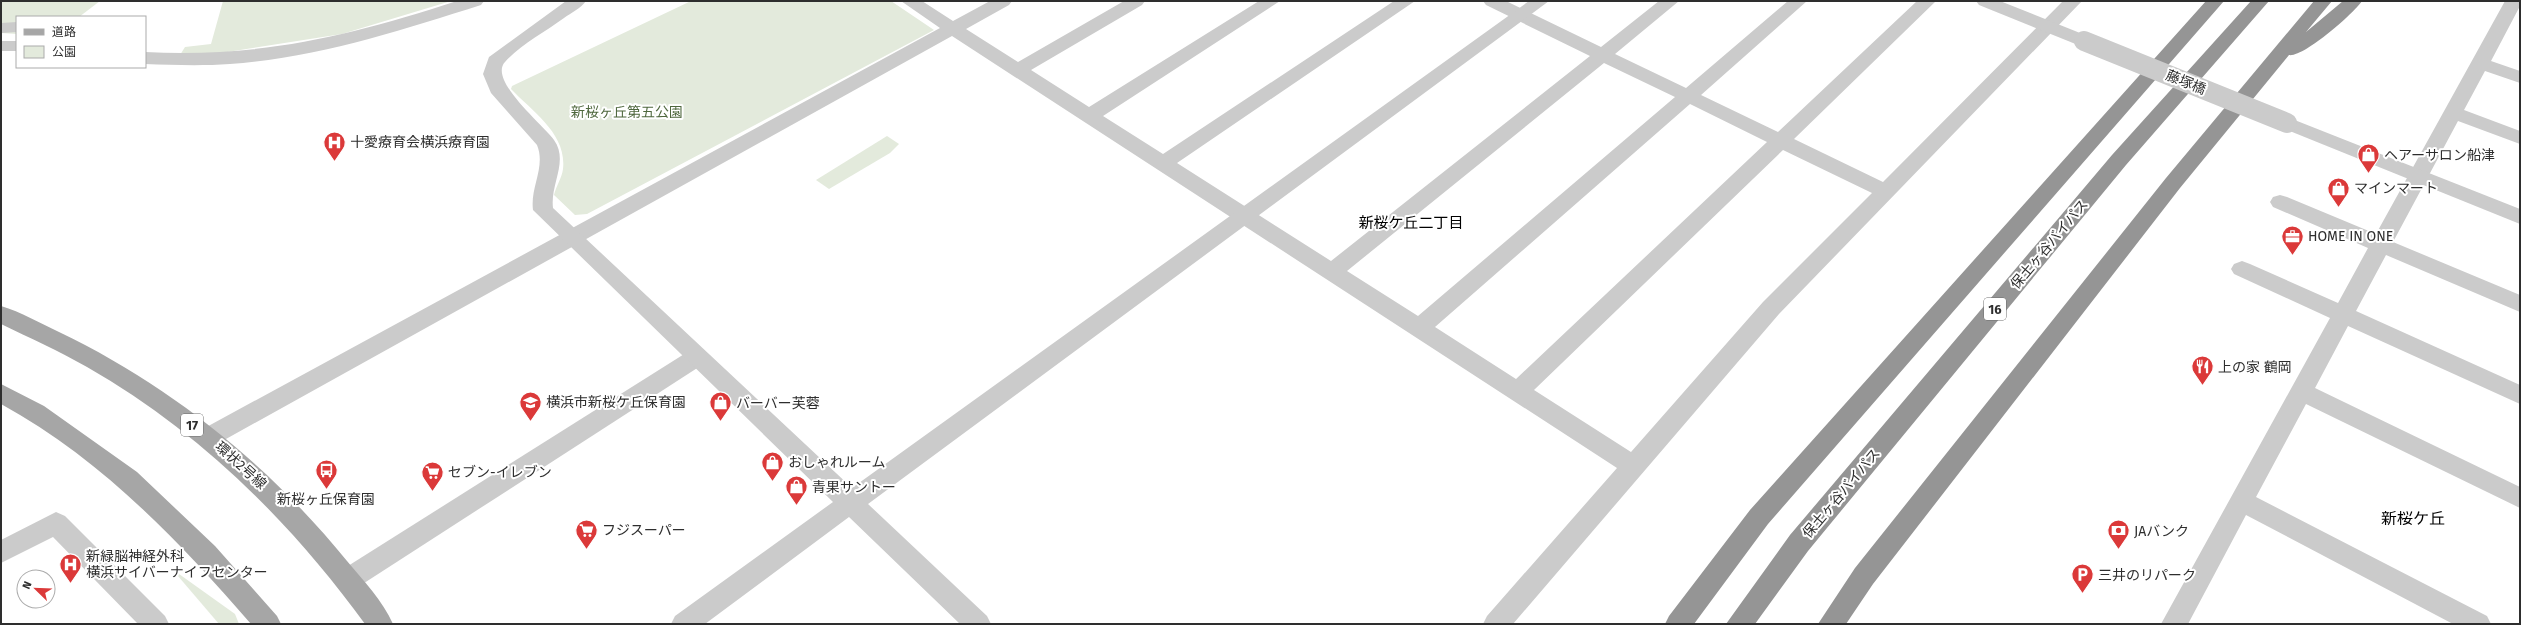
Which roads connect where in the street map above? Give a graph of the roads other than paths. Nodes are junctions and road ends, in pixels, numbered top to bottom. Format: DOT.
graph roads {
  1 [pos="476,1"];
  2 [pos="577,1"];
  3 [pos="910,1"];
  4 [pos="1003,1"];
  5 [pos="1136,1"];
  6 [pos="1271,1"];
  7 [pos="1406,1"];
  8 [pos="1492,1"];
  9 [pos="1540,1"];
  10 [pos="1670,1"];
  11 [pos="1798,1"];
  12 [pos="1927,1"];
  13 [pos="1985,1"];
  14 [pos="2073,1"];
  15 [pos="2260,1"];
  16 [pos="2323,1"];
  17 [pos="2353,1"];
  18 [pos="2214,3"];
  19 [pos="2513,11"];
  20 [pos="1521,15"];
  21 [pos="16,27"];
  22 [pos="2049,27"];
  23 [pos="1,28"];
  24 [pos="953,28"];
  25 [pos="1,46"];
  26 [pos="16,46"];
  27 [pos="1603,54"];
  28 [pos="146,58"];
  29 [pos="2480,63"];
  30 [pos="2270,64"];
  31 [pos="1018,70"];
  32 [pos="2520,78"];
  33 [pos="1688,96"];
  34 [pos="2452,112"];
  35 [pos="1089,116"];
  36 [pos="2520,138"];
  37 [pos="1782,142"];
  38 [pos="1163,164"];
  39 [pos="2417,176"];
  40 [pos="1886,192"];
  41 [pos="2280,202"];
  42 [pos="1245,216"];
  43 [pos="2520,217"];
  44 [pos="572,238"];
  45 [pos="2380,244"];
  46 [pos="2242,269"];
  47 [pos="1332,272"];
  48 [pos="2520,304"];
  49 [pos="1,314"];
  50 [pos="2342,314"];
  51 [pos="1419,328"];
  52 [pos="697,357"];
  53 [pos="1518,391"];
  54 [pos="2300,391"];
  55 [pos="1,393"];
  56 [pos="2520,395"];
  57 [pos="209,436"];
  58 [pos="1634,466"];
  59 [pos="2520,498"];
  60 [pos="2240,500"];
  61 [pos="851,502"];
  62 [pos="1,552"];
  63 [pos="349,579"];
  64 [pos="2179,622"];
  65 [pos="156,624"];
  66 [pos="268,624"];
  67 [pos="380,624"];
  68 [pos="684,624"];
  69 [pos="978,624"];
  70 [pos="1496,624"];
  71 [pos="1678,624"];
  72 [pos="1739,624"];
  73 [pos="1831,624"];
  74 [pos="2478,624"];
  1 -- 28 [label="street"];
  2 -- 44 [label="street"];
  3 -- 24 [label="street"];
  4 -- 24 [label="street"];
  5 -- 31 [label="street"];
  6 -- 35 [label="street"];
  7 -- 38 [label="street"];
  8 -- 20 [label="street"];
  9 -- 20 [label="street"];
  10 -- 27 [label="street"];
  11 -- 33 [label="street"];
  12 -- 37 [label="street"];
  13 -- 22 [label="street, 藤塚橋"];
  14 -- 22 [label="street"];
  15 -- 72 [label="highway, 保土ヶ谷バイパス / 16"];
  16 -- 30 [label="highway"];
  17 -- 30 [label="highway"];
  18 -- 71 [label="highway"];
  19 -- 29 [label="street"];
  20 -- 27 [label="street"];
  20 -- 42 [label="street"];
  21 -- 23 [label="street"];
  22 -- 39 [label="street, 藤塚橋, bridge"];
  22 -- 40 [label="street"];
  24 -- 31 [label="street"];
  24 -- 44 [label="street"];
  25 -- 26 [label="street"];
  27 -- 33 [label="street"];
  27 -- 47 [label="street"];
  29 -- 32 [label="street"];
  29 -- 34 [label="street"];
  30 -- 73 [label="highway"];
  31 -- 35 [label="street"];
  33 -- 37 [label="street"];
  33 -- 51 [label="street"];
  34 -- 36 [label="street"];
  34 -- 39 [label="street"];
  35 -- 38 [label="street"];
  37 -- 40 [label="street"];
  37 -- 53 [label="street"];
  38 -- 42 [label="street"];
  39 -- 43 [label="street, 藤塚橋"];
  39 -- 45 [label="street"];
  40 -- 58 [label="street"];
  41 -- 45 [label="street"];
  42 -- 47 [label="street"];
  42 -- 61 [label="street"];
  44 -- 52 [label="street"];
  44 -- 57 [label="street"];
  45 -- 48 [label="street"];
  45 -- 50 [label="street"];
  46 -- 50 [label="street"];
  47 -- 51 [label="street"];
  49 -- 57 [label="main road, 環状2号線 / 17"];
  50 -- 54 [label="street"];
  50 -- 56 [label="street"];
  51 -- 53 [label="street"];
  52 -- 61 [label="street"];
  52 -- 63 [label="street"];
  53 -- 58 [label="street"];
  54 -- 59 [label="street"];
  54 -- 60 [label="street"];
  55 -- 66 [label="main road"];
  57 -- 63 [label="main road, 環状2号線 / 17"];
  58 -- 70 [label="street"];
  60 -- 64 [label="street"];
  60 -- 74 [label="street"];
  61 -- 68 [label="street"];
  61 -- 69 [label="street"];
  62 -- 65 [label="street"];
  63 -- 67 [label="main road, 環状2号線 / 17"];
}
